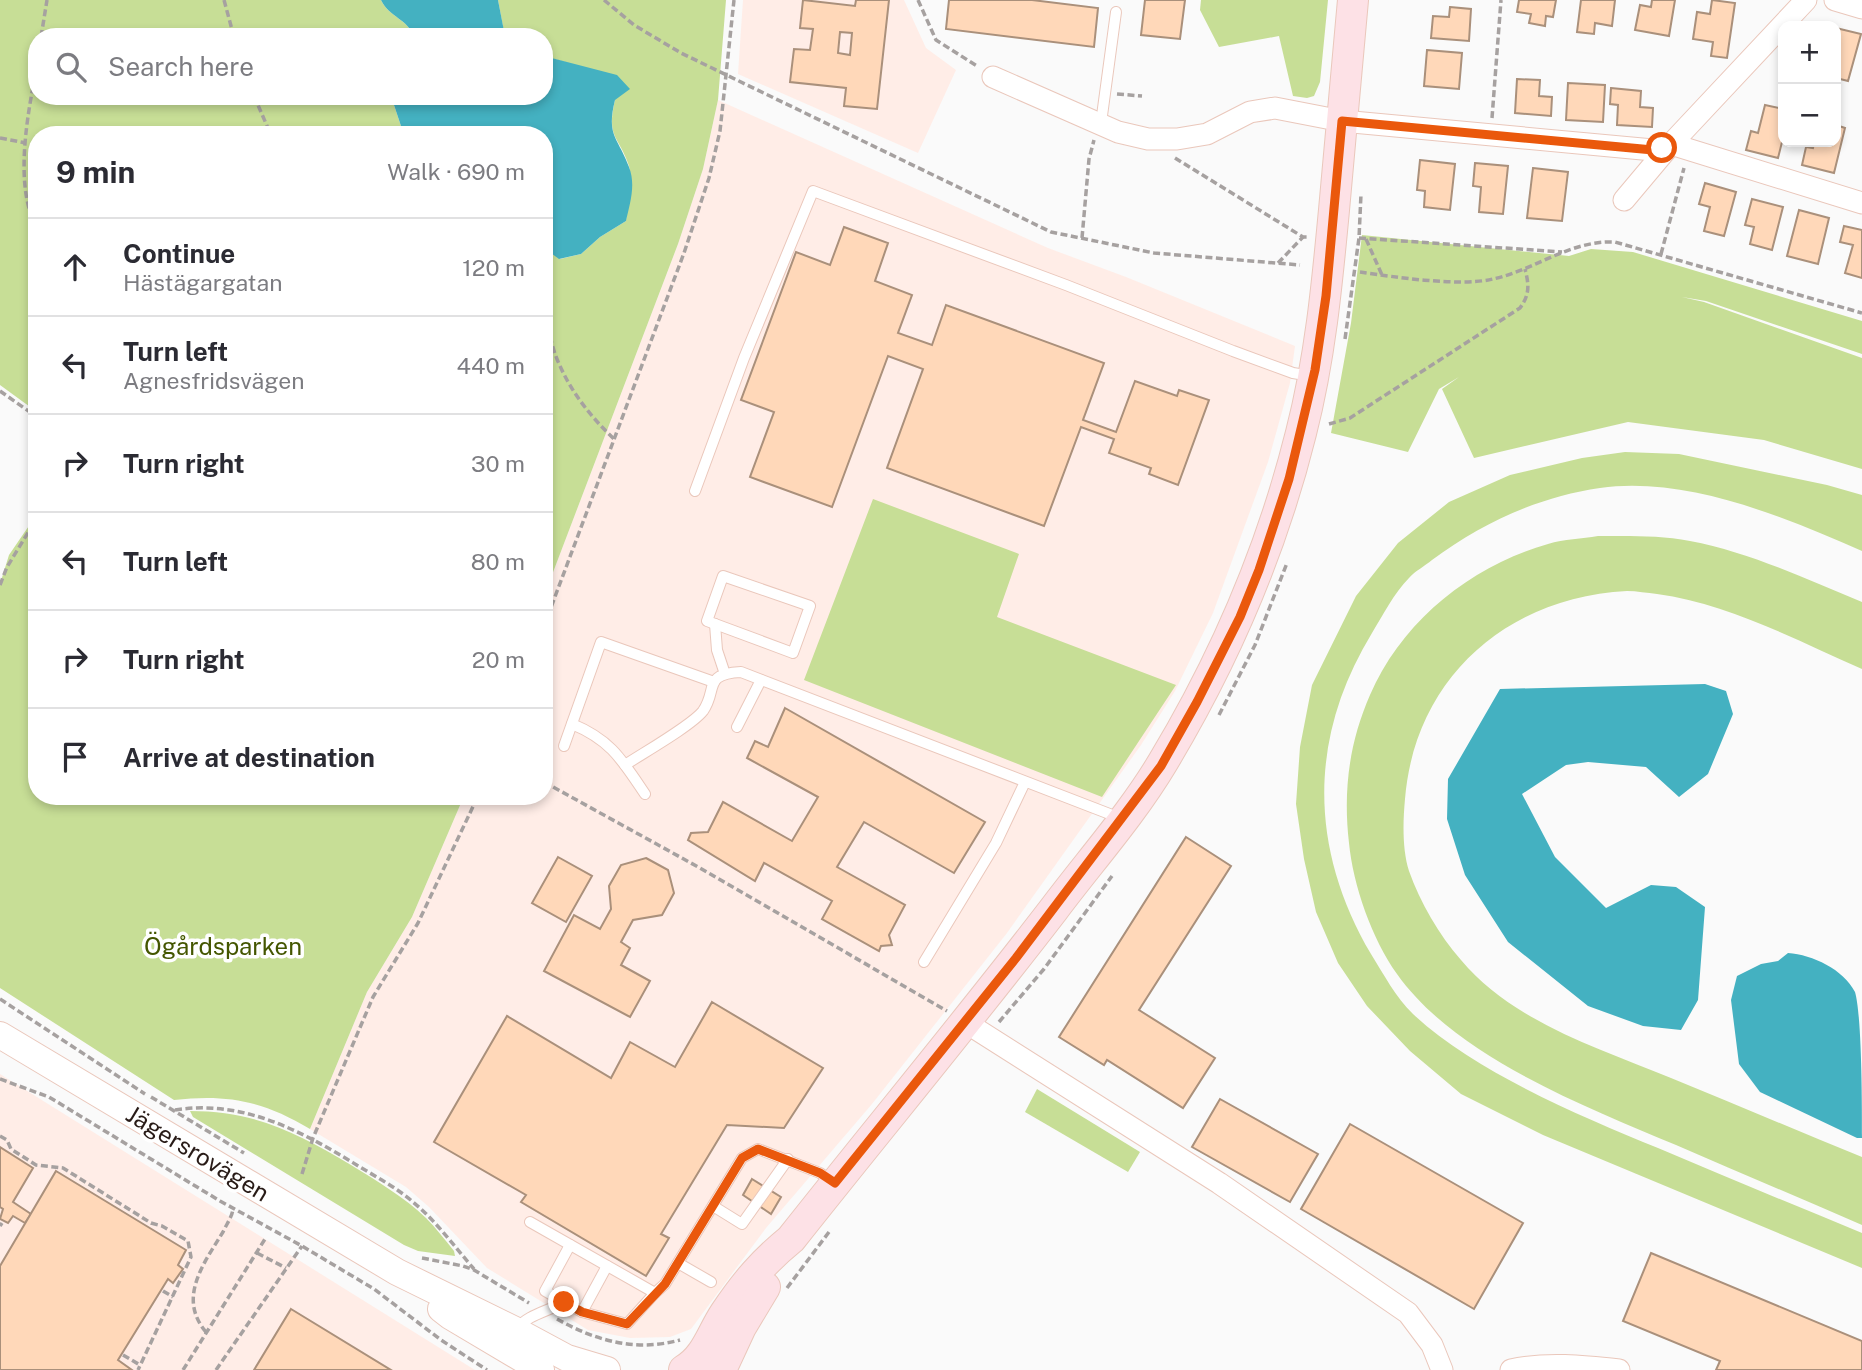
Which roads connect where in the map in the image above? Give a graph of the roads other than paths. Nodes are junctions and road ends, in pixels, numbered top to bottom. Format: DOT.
graph roads {
  1 [pos="1353,0"];
  2 [pos="1806,0"];
  3 [pos="1835,0"];
  4 [pos="1862,8"];
  5 [pos="1116,12"];
  6 [pos="993,77"];
  7 [pos="1342,121"];
  8 [pos="1101,123"];
  9 [pos="1671,144"];
  10 [pos="1624,200"];
  11 [pos="1862,203"];
  12 [pos="1314,377"];
  13 [pos="695,491"];
  14 [pos="715,624"];
  15 [pos="725,674"];
  16 [pos="761,680"];
  17 [pos="714,682"];
  18 [pos="572,724"];
  19 [pos="737,727"];
  20 [pos="564,746"];
  21 [pos="625,765"];
  22 [pos="1025,782"];
  23 [pos="645,794"];
  24 [pos="1123,819"];
  25 [pos="924,962"];
  26 [pos="953,1015"];
  27 [pos="0,1035"];
  28 [pos="788,1159"];
  29 [pos="835,1183"];
  30 [pos="713,1206"];
  31 [pos="530,1222"];
  32 [pos="791,1239"];
  33 [pos="570,1245"];
  34 [pos="678,1263"];
  35 [pos="607,1266"];
  36 [pos="397,1272"];
  37 [pos="711,1282"];
  38 [pos="655,1293"];
  39 [pos="564,1302"];
  40 [pos="582,1312"];
  41 [pos="515,1330"];
  42 [pos="1525,1369"];
  43 [pos="541,1370"];
  44 [pos="607,1370"];
  45 [pos="684,1370"];
  46 [pos="721,1370"];
  47 [pos="1442,1370"];
  48 [pos="1619,1370"];
  1 -- 7 [label="main road"];
  2 -- 9 [label="street"];
  3 -- 4 [label="street"];
  5 -- 8 [label="lane"];
  6 -- 8 [label="street"];
  7 -- 8 [label="street"];
  7 -- 9 [label="street"];
  7 -- 12 [label="main road"];
  9 -- 10 [label="street"];
  9 -- 11 [label="street"];
  12 -- 13 [label="lane"];
  12 -- 24 [label="main road"];
  14 -- 14 [label="lane"];
  14 -- 15 [label="lane"];
  15 -- 16 [label="lane"];
  15 -- 17 [label="lane"];
  16 -- 19 [label="lane"];
  16 -- 22 [label="lane"];
  17 -- 18 [label="lane"];
  17 -- 21 [label="lane"];
  18 -- 20 [label="lane"];
  18 -- 21 [label="lane"];
  21 -- 23 [label="lane"];
  22 -- 24 [label="lane"];
  22 -- 25 [label="lane"];
  24 -- 26 [label="main road"];
  26 -- 29 [label="main road"];
  26 -- 47 [label="street"];
  27 -- 36 [label="street, Jägersrovägen"];
  28 -- 29 [label="lane"];
  28 -- 30 [label="lane"];
  28 -- 30 [label="lane"];
  29 -- 32 [label="main road"];
  30 -- 34 [label="lane"];
  31 -- 33 [label="lane"];
  32 -- 45 [label="main road"];
  32 -- 46 [label="main road"];
  33 -- 35 [label="lane"];
  33 -- 39 [label="lane"];
  34 -- 37 [label="lane"];
  34 -- 38 [label="lane"];
  35 -- 38 [label="lane"];
  35 -- 40 [label="lane"];
  36 -- 41 [label="street, Jägersrovägen"];
  36 -- 43 [label="street, Jägersrovägen"];
  38 -- 40 [label="lane"];
  39 -- 40 [label="lane"];
  39 -- 41 [label="lane"];
  41 -- 44 [label="street, Jägersrovägen"];
  42 -- 48 [label="street"];
}
